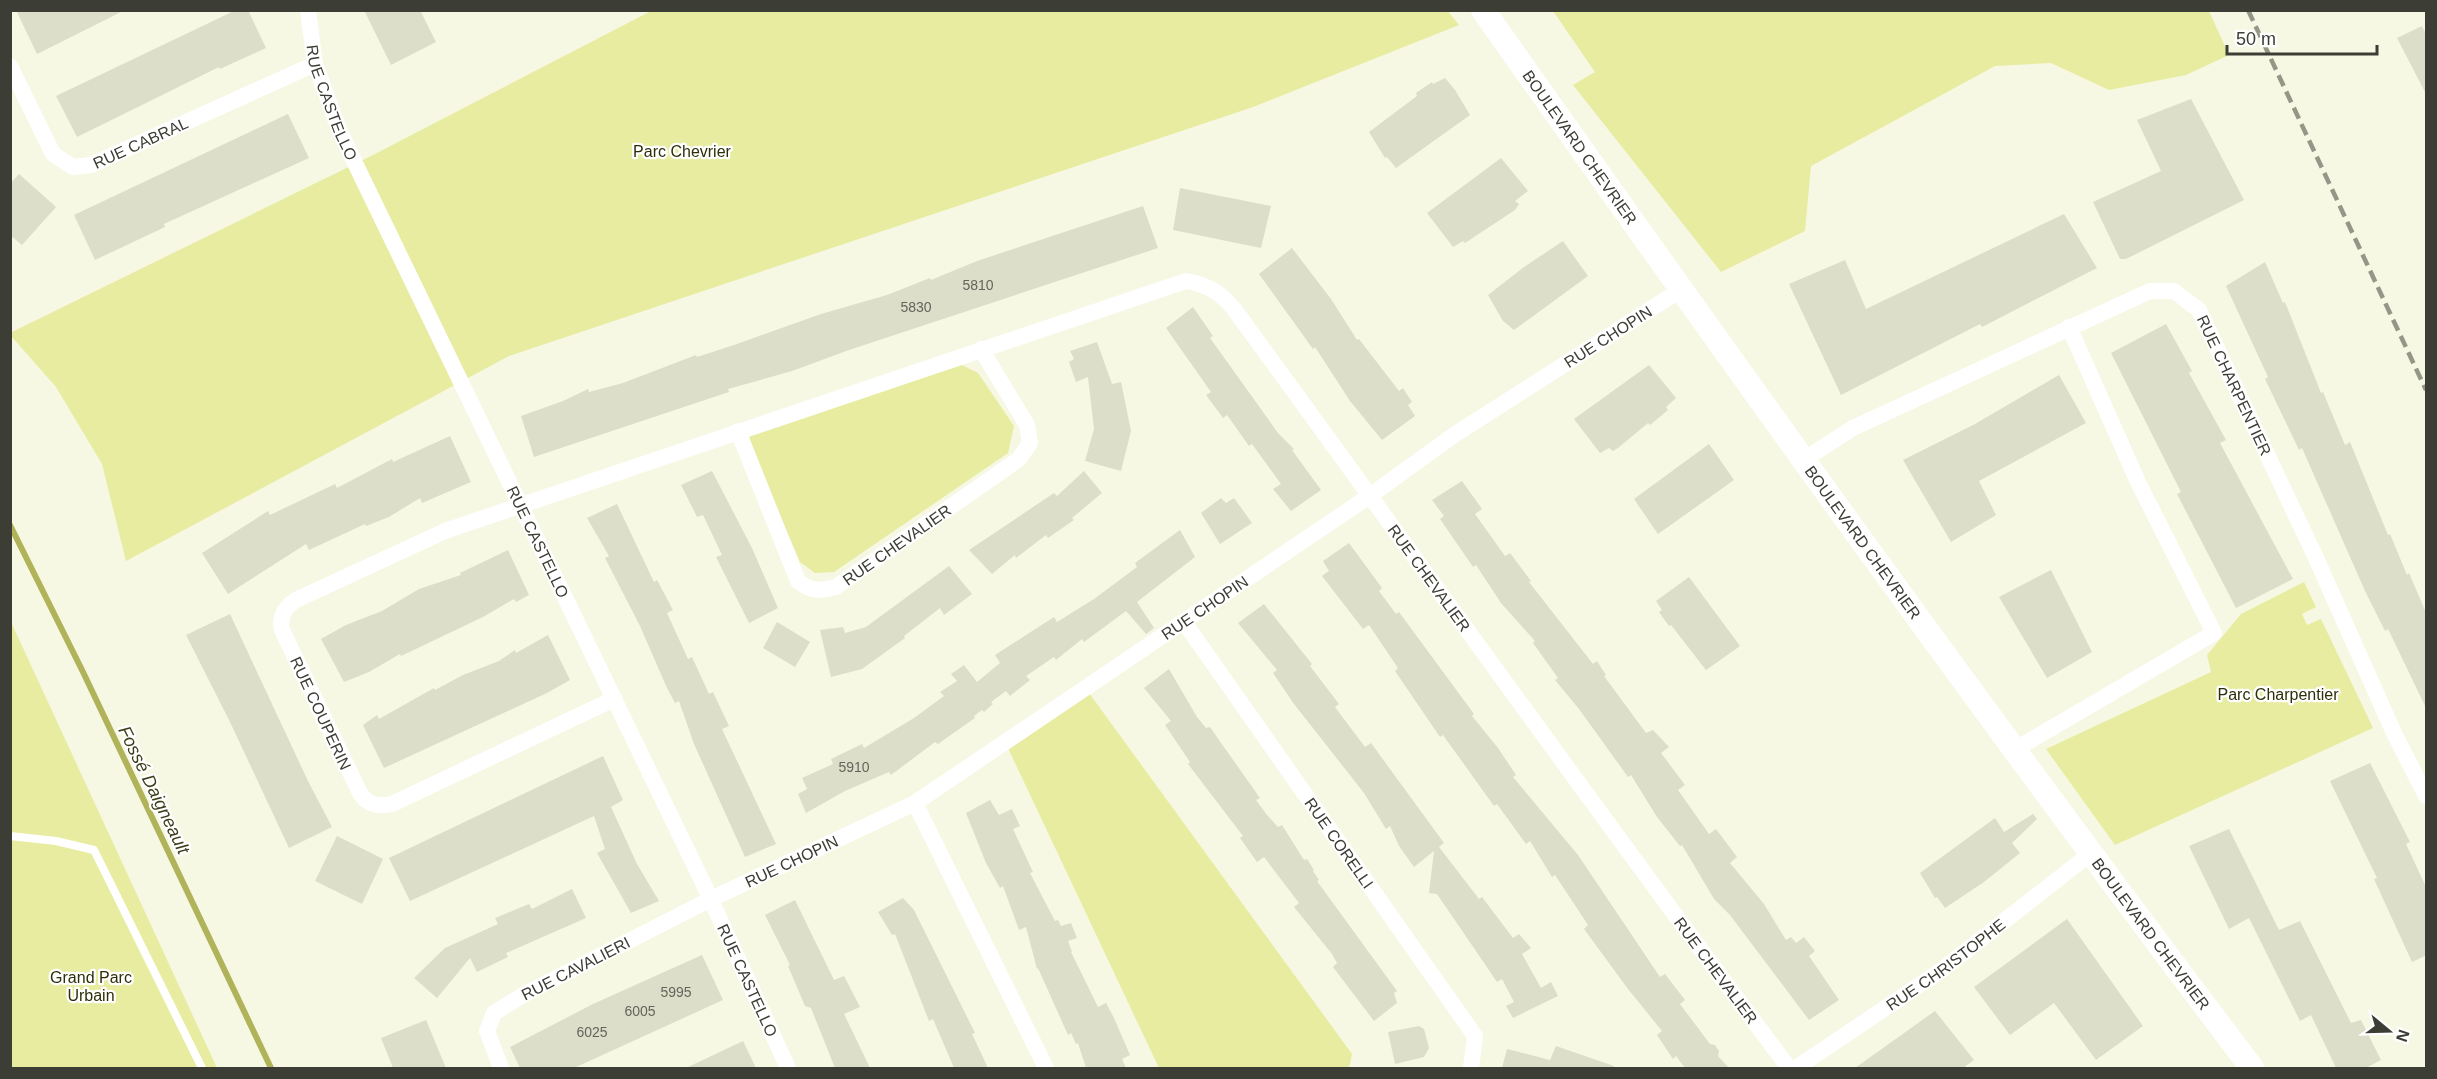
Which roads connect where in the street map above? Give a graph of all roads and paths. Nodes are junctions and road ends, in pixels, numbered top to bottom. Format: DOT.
graph roads {
  1 [pos="308,10"];
  2 [pos="1484,10"];
  3 [pos="315,64"];
  4 [pos="10,66"];
  5 [pos="1682,289"];
  6 [pos="2069,327"];
  7 [pos="981,349"];
  8 [pos="738,431"];
  9 [pos="1803,460"];
  10 [pos="1371,495"];
  11 [pos="521,507"];
  12 [pos="1184,622"];
  13 [pos="614,699"];
  14 [pos="2014,750"];
  15 [pos="2427,796"];
  16 [pos="915,804"];
  17 [pos="10,836"];
  18 [pos="2090,854"];
  19 [pos="711,899"];
  20 [pos="202,1068"];
  21 [pos="501,1068"];
  22 [pos="788,1068"];
  23 [pos="1046,1068"];
  24 [pos="1471,1068"];
  25 [pos="1789,1068"];
  26 [pos="1796,1068"];
  27 [pos="2252,1068"];
  1 -- 3 [label="street, RUE CASTELLO"];
  2 -- 5 [label="street, BOULEVARD CHEVRIER"];
  3 -- 4 [label="street, RUE CABRAL"];
  3 -- 11 [label="street, RUE CASTELLO"];
  5 -- 9 [label="street, BOULEVARD CHEVRIER"];
  5 -- 10 [label="street, RUE CHOPIN"];
  6 -- 9 [label="street, RUE CHARPENTIER"];
  6 -- 14 [label="street"];
  6 -- 15 [label="street, RUE CHARPENTIER"];
  7 -- 8 [label="street, RUE CHEVALIER"];
  7 -- 8 [label="street, RUE CHEVALIER"];
  7 -- 10 [label="street, RUE CHEVALIER"];
  8 -- 11 [label="street, RUE CHEVALIER"];
  9 -- 14 [label="street, BOULEVARD CHEVRIER"];
  10 -- 12 [label="street, RUE CHOPIN"];
  10 -- 25 [label="street, RUE CHEVALIER"];
  11 -- 13 [label="street, RUE CASTELLO"];
  11 -- 13 [label="street, RUE COUPERIN"];
  12 -- 16 [label="street, RUE CHOPIN"];
  12 -- 24 [label="street, RUE CORELLI"];
  13 -- 19 [label="street, RUE CASTELLO"];
  14 -- 18 [label="street, BOULEVARD CHEVRIER"];
  16 -- 19 [label="street, RUE CHOPIN"];
  16 -- 23 [label="street"];
  17 -- 20 [label="lane"];
  18 -- 26 [label="street, RUE CHRISTOPHE"];
  18 -- 27 [label="street, BOULEVARD CHEVRIER"];
  19 -- 21 [label="street, RUE CAVALIERI"];
  19 -- 22 [label="street, RUE CASTELLO"];
}
